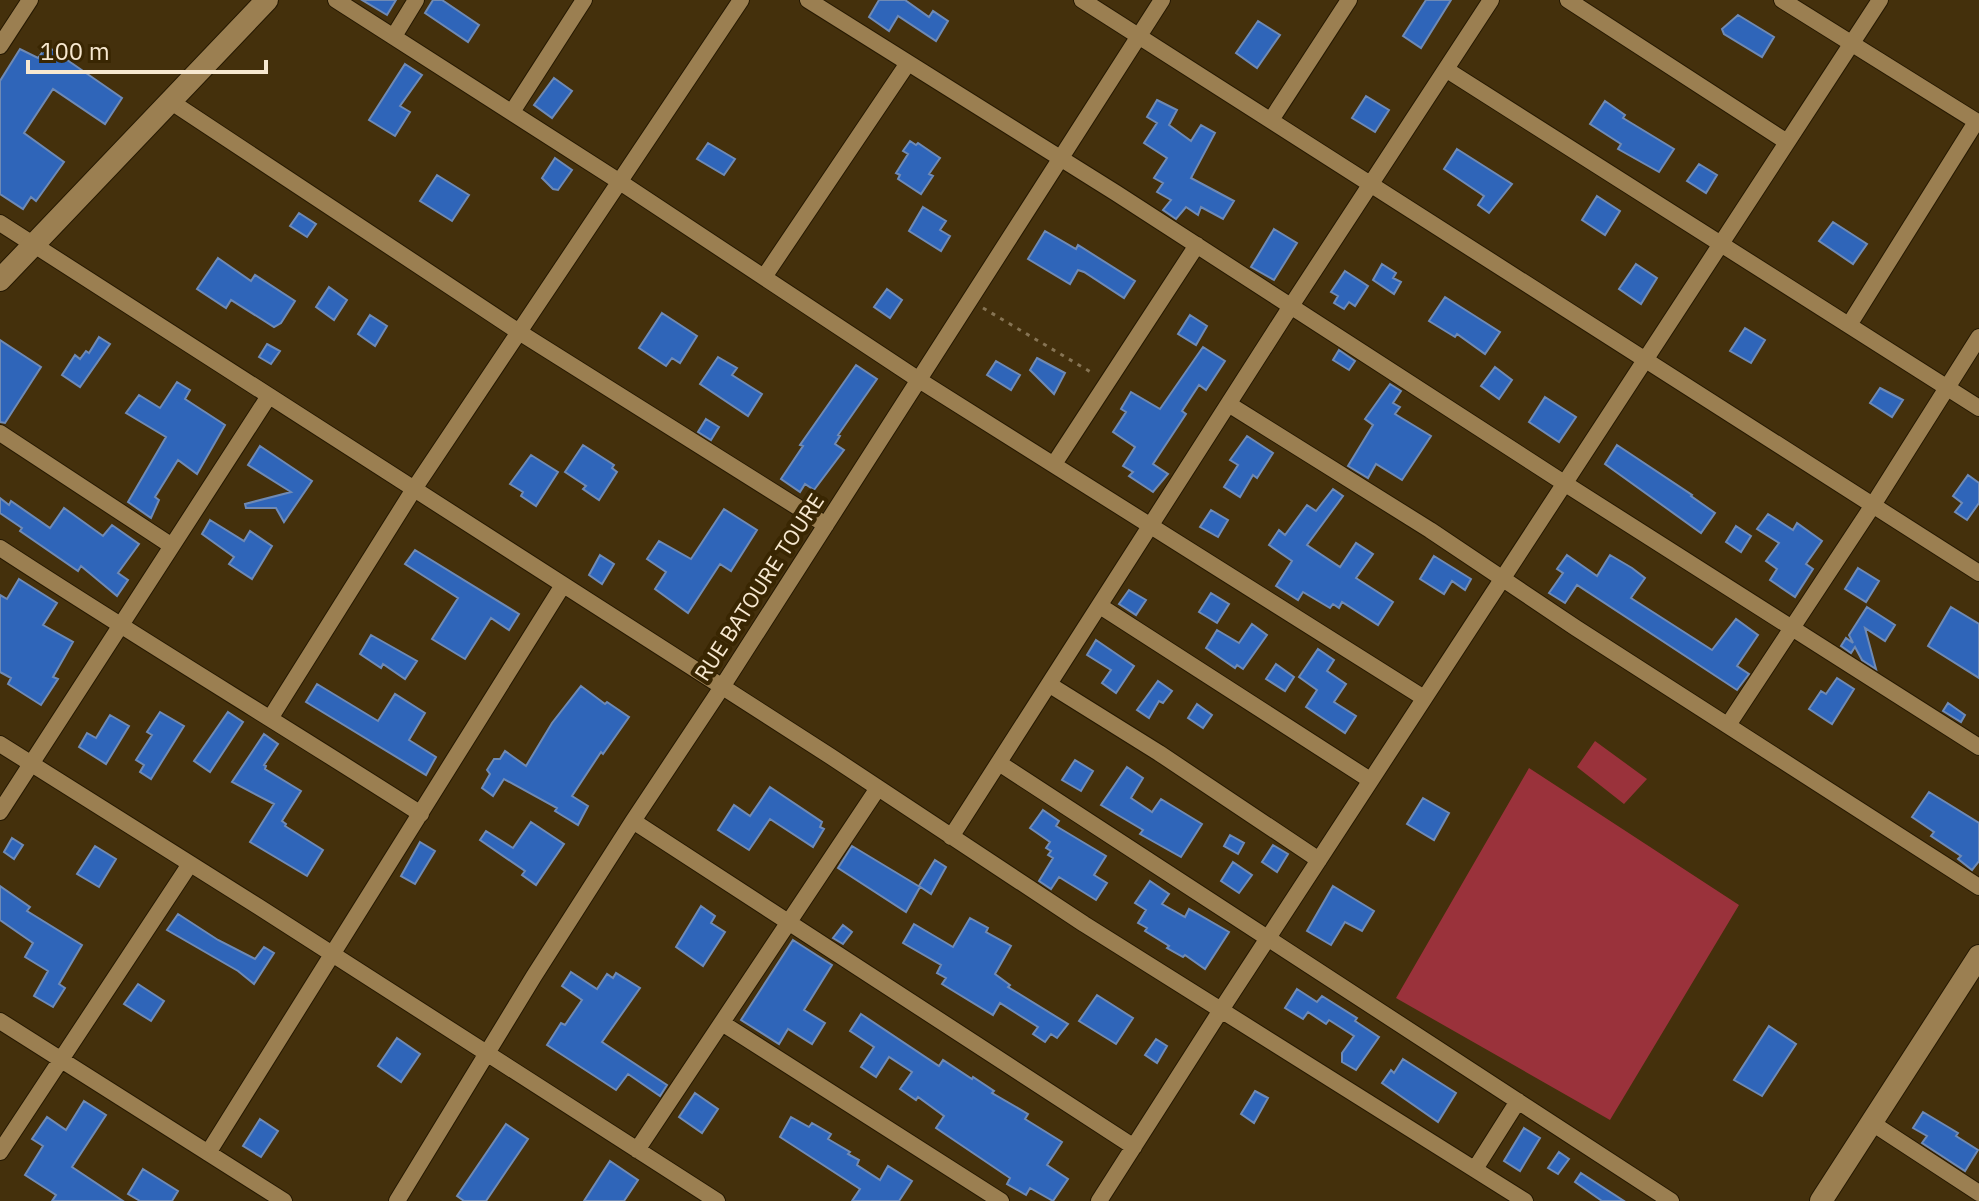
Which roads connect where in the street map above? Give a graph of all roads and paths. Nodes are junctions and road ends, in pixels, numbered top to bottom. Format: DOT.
graph roads {
  1 [pos="30,0"];
  2 [pos="267,0"];
  3 [pos="336,0"];
  4 [pos="416,0"];
  5 [pos="584,0"];
  6 [pos="741,0"];
  7 [pos="808,0"];
  8 [pos="1082,0"];
  9 [pos="1162,0"];
  10 [pos="1349,0"];
  11 [pos="1491,0"];
  12 [pos="1568,0"];
  13 [pos="1782,0"];
  14 [pos="1880,0"];
  15 [pos="394,36"];
  16 [pos="1139,36"];
  17 [pos="1851,44"];
  18 [pos="0,46"];
  19 [pos="908,63"];
  20 [pos="1447,70"];
  21 [pos="170,101"];
  22 [pos="512,112"];
  23 [pos="1271,120"];
  24 [pos="1978,122"];
  25 [pos="1787,142"];
  26 [pos="1060,159"];
  27 [pos="620,182"];
  28 [pos="1371,184"];
  29 [pos="0,223"];
  30 [pos="34,244"];
  31 [pos="1720,244"];
  32 [pos="1197,245"];
  33 [pos="764,277"];
  34 [pos="0,280"];
  35 [pos="970,300"];
  36 [pos="1291,306"];
  37 [pos="1849,325"];
  38 [pos="519,332"];
  39 [pos="1979,337"];
  40 [pos="1645,360"];
  41 [pos="919,380"];
  42 [pos="1108,382"];
  43 [pos="1947,388"];
  44 [pos="269,396"];
  45 [pos="1230,405"];
  46 [pos="1979,408"];
  47 [pos="0,433"];
  48 [pos="1054,464"];
  49 [pos="1564,483"];
  50 [pos="414,489"];
  51 [pos="1873,505"];
  52 [pos="826,525"];
  53 [pos="1152,527"];
  54 [pos="172,546"];
  55 [pos="0,548"];
  56 [pos="1979,573"];
  57 [pos="1502,578"];
  58 [pos="563,585"];
  59 [pos="1100,606"];
  60 [pos="119,626"];
  61 [pos="1792,627"];
  62 [pos="1050,685"];
  63 [pos="722,687"];
  64 [pos="1424,698"];
  65 [pos="271,717"];
  66 [pos="1728,725"];
  67 [pos="0,744"];
  68 [pos="1979,747"];
  69 [pos="999,763"];
  70 [pos="31,764"];
  71 [pos="1370,780"];
  72 [pos="878,788"];
  73 [pos="0,812"];
  74 [pos="421,814"];
  75 [pos="633,821"];
  76 [pos="951,837"];
  77 [pos="1319,860"];
  78 [pos="190,864"];
  79 [pos="1979,887"];
  80 [pos="789,921"];
  81 [pos="1268,938"];
  82 [pos="333,954"];
  83 [pos="1979,956"];
  84 [pos="1221,1010"];
  85 [pos="0,1021"];
  86 [pos="722,1023"];
  87 [pos="487,1053"];
  88 [pos="60,1060"];
  89 [pos="1518,1101"];
  90 [pos="1872,1123"];
  91 [pos="1134,1147"];
  92 [pos="637,1150"];
  93 [pos="0,1152"];
  94 [pos="208,1153"];
  95 [pos="1475,1169"];
  96 [pos="1978,1197"];
  97 [pos="284,1201"];
  98 [pos="397,1201"];
  99 [pos="717,1201"];
  100 [pos="1001,1201"];
  101 [pos="1099,1201"];
  102 [pos="1525,1201"];
  103 [pos="1671,1201"];
  104 [pos="1821,1201"];
  1 -- 18 [label="street"];
  2 -- 21 [label="street"];
  3 -- 15 [label="street"];
  4 -- 15 [label="street"];
  5 -- 22 [label="street"];
  6 -- 27 [label="street"];
  7 -- 19 [label="street"];
  8 -- 16 [label="street"];
  9 -- 16 [label="street, RUE BATOURE TOURE"];
  10 -- 23 [label="street"];
  11 -- 20 [label="street"];
  12 -- 25 [label="street"];
  13 -- 17 [label="street"];
  14 -- 17 [label="street"];
  15 -- 22 [label="street"];
  16 -- 23 [label="street"];
  16 -- 26 [label="street, RUE BATOURE TOURE"];
  17 -- 24 [label="street"];
  17 -- 25 [label="street"];
  19 -- 26 [label="street"];
  19 -- 33 [label="street"];
  20 -- 28 [label="street"];
  20 -- 31 [label="street"];
  21 -- 30 [label="street"];
  21 -- 38 [label="street"];
  22 -- 27 [label="street"];
  23 -- 28 [label="street"];
  24 -- 37 [label="street"];
  25 -- 31 [label="street"];
  26 -- 32 [label="street"];
  26 -- 35 [label="street, RUE BATOURE TOURE"];
  27 -- 33 [label="street"];
  27 -- 38 [label="street"];
  28 -- 36 [label="street"];
  28 -- 40 [label="street"];
  29 -- 30 [label="street"];
  30 -- 34 [label="street"];
  30 -- 44 [label="street"];
  31 -- 37 [label="street"];
  31 -- 40 [label="street"];
  32 -- 36 [label="street"];
  32 -- 42 [label="street"];
  33 -- 41 [label="street"];
  35 -- 41 [label="street, RUE BATOURE TOURE"];
  35 -- 42 [label="path"];
  36 -- 45 [label="street"];
  36 -- 49 [label="street"];
  37 -- 43 [label="street"];
  38 -- 50 [label="street"];
  38 -- 52 [label="street"];
  39 -- 43 [label="street"];
  40 -- 49 [label="street"];
  40 -- 51 [label="street"];
  41 -- 48 [label="street"];
  41 -- 52 [label="street, RUE BATOURE TOURE"];
  42 -- 48 [label="street"];
  43 -- 46 [label="street"];
  43 -- 51 [label="street"];
  44 -- 50 [label="street"];
  44 -- 54 [label="street"];
  45 -- 53 [label="street"];
  45 -- 57 [label="street"];
  47 -- 54 [label="street"];
  48 -- 53 [label="street"];
  49 -- 57 [label="street"];
  49 -- 61 [label="street"];
  50 -- 58 [label="street"];
  50 -- 65 [label="street"];
  51 -- 56 [label="street"];
  51 -- 61 [label="street"];
  52 -- 63 [label="street, RUE BATOURE TOURE"];
  53 -- 59 [label="street"];
  53 -- 64 [label="street"];
  54 -- 60 [label="street"];
  55 -- 60 [label="street"];
  57 -- 64 [label="street"];
  57 -- 66 [label="street"];
  58 -- 63 [label="street"];
  58 -- 74 [label="street"];
  59 -- 62 [label="street"];
  59 -- 71 [label="street"];
  60 -- 65 [label="street"];
  60 -- 70 [label="street"];
  61 -- 66 [label="street"];
  61 -- 68 [label="street"];
  62 -- 69 [label="street"];
  62 -- 77 [label="street"];
  63 -- 72 [label="street"];
  63 -- 75 [label="street, RUE BATOURE TOURE"];
  64 -- 71 [label="street"];
  65 -- 74 [label="street"];
  66 -- 79 [label="street"];
  67 -- 70 [label="street"];
  69 -- 76 [label="street"];
  69 -- 81 [label="street"];
  70 -- 73 [label="street"];
  70 -- 78 [label="street"];
  71 -- 77 [label="street"];
  72 -- 76 [label="street"];
  72 -- 80 [label="street"];
  74 -- 82 [label="street"];
  75 -- 80 [label="street"];
  75 -- 87 [label="street, RUE BATOURE TOURE"];
  76 -- 84 [label="street"];
  77 -- 81 [label="street"];
  78 -- 82 [label="street"];
  78 -- 88 [label="street"];
  80 -- 86 [label="street"];
  80 -- 91 [label="street"];
  81 -- 84 [label="street"];
  81 -- 89 [label="street"];
  82 -- 87 [label="street"];
  82 -- 94 [label="street"];
  83 -- 90 [label="street"];
  84 -- 91 [label="street"];
  84 -- 95 [label="street"];
  85 -- 88 [label="street"];
  86 -- 92 [label="street"];
  86 -- 100 [label="street"];
  87 -- 92 [label="street"];
  87 -- 98 [label="street, RUE BATOURE TOURE"];
  88 -- 93 [label="street"];
  88 -- 94 [label="street"];
  89 -- 95 [label="street"];
  89 -- 103 [label="street"];
  90 -- 96 [label="street"];
  90 -- 104 [label="street"];
  91 -- 101 [label="street"];
  92 -- 99 [label="street"];
  94 -- 97 [label="street"];
  95 -- 102 [label="street"];
}
